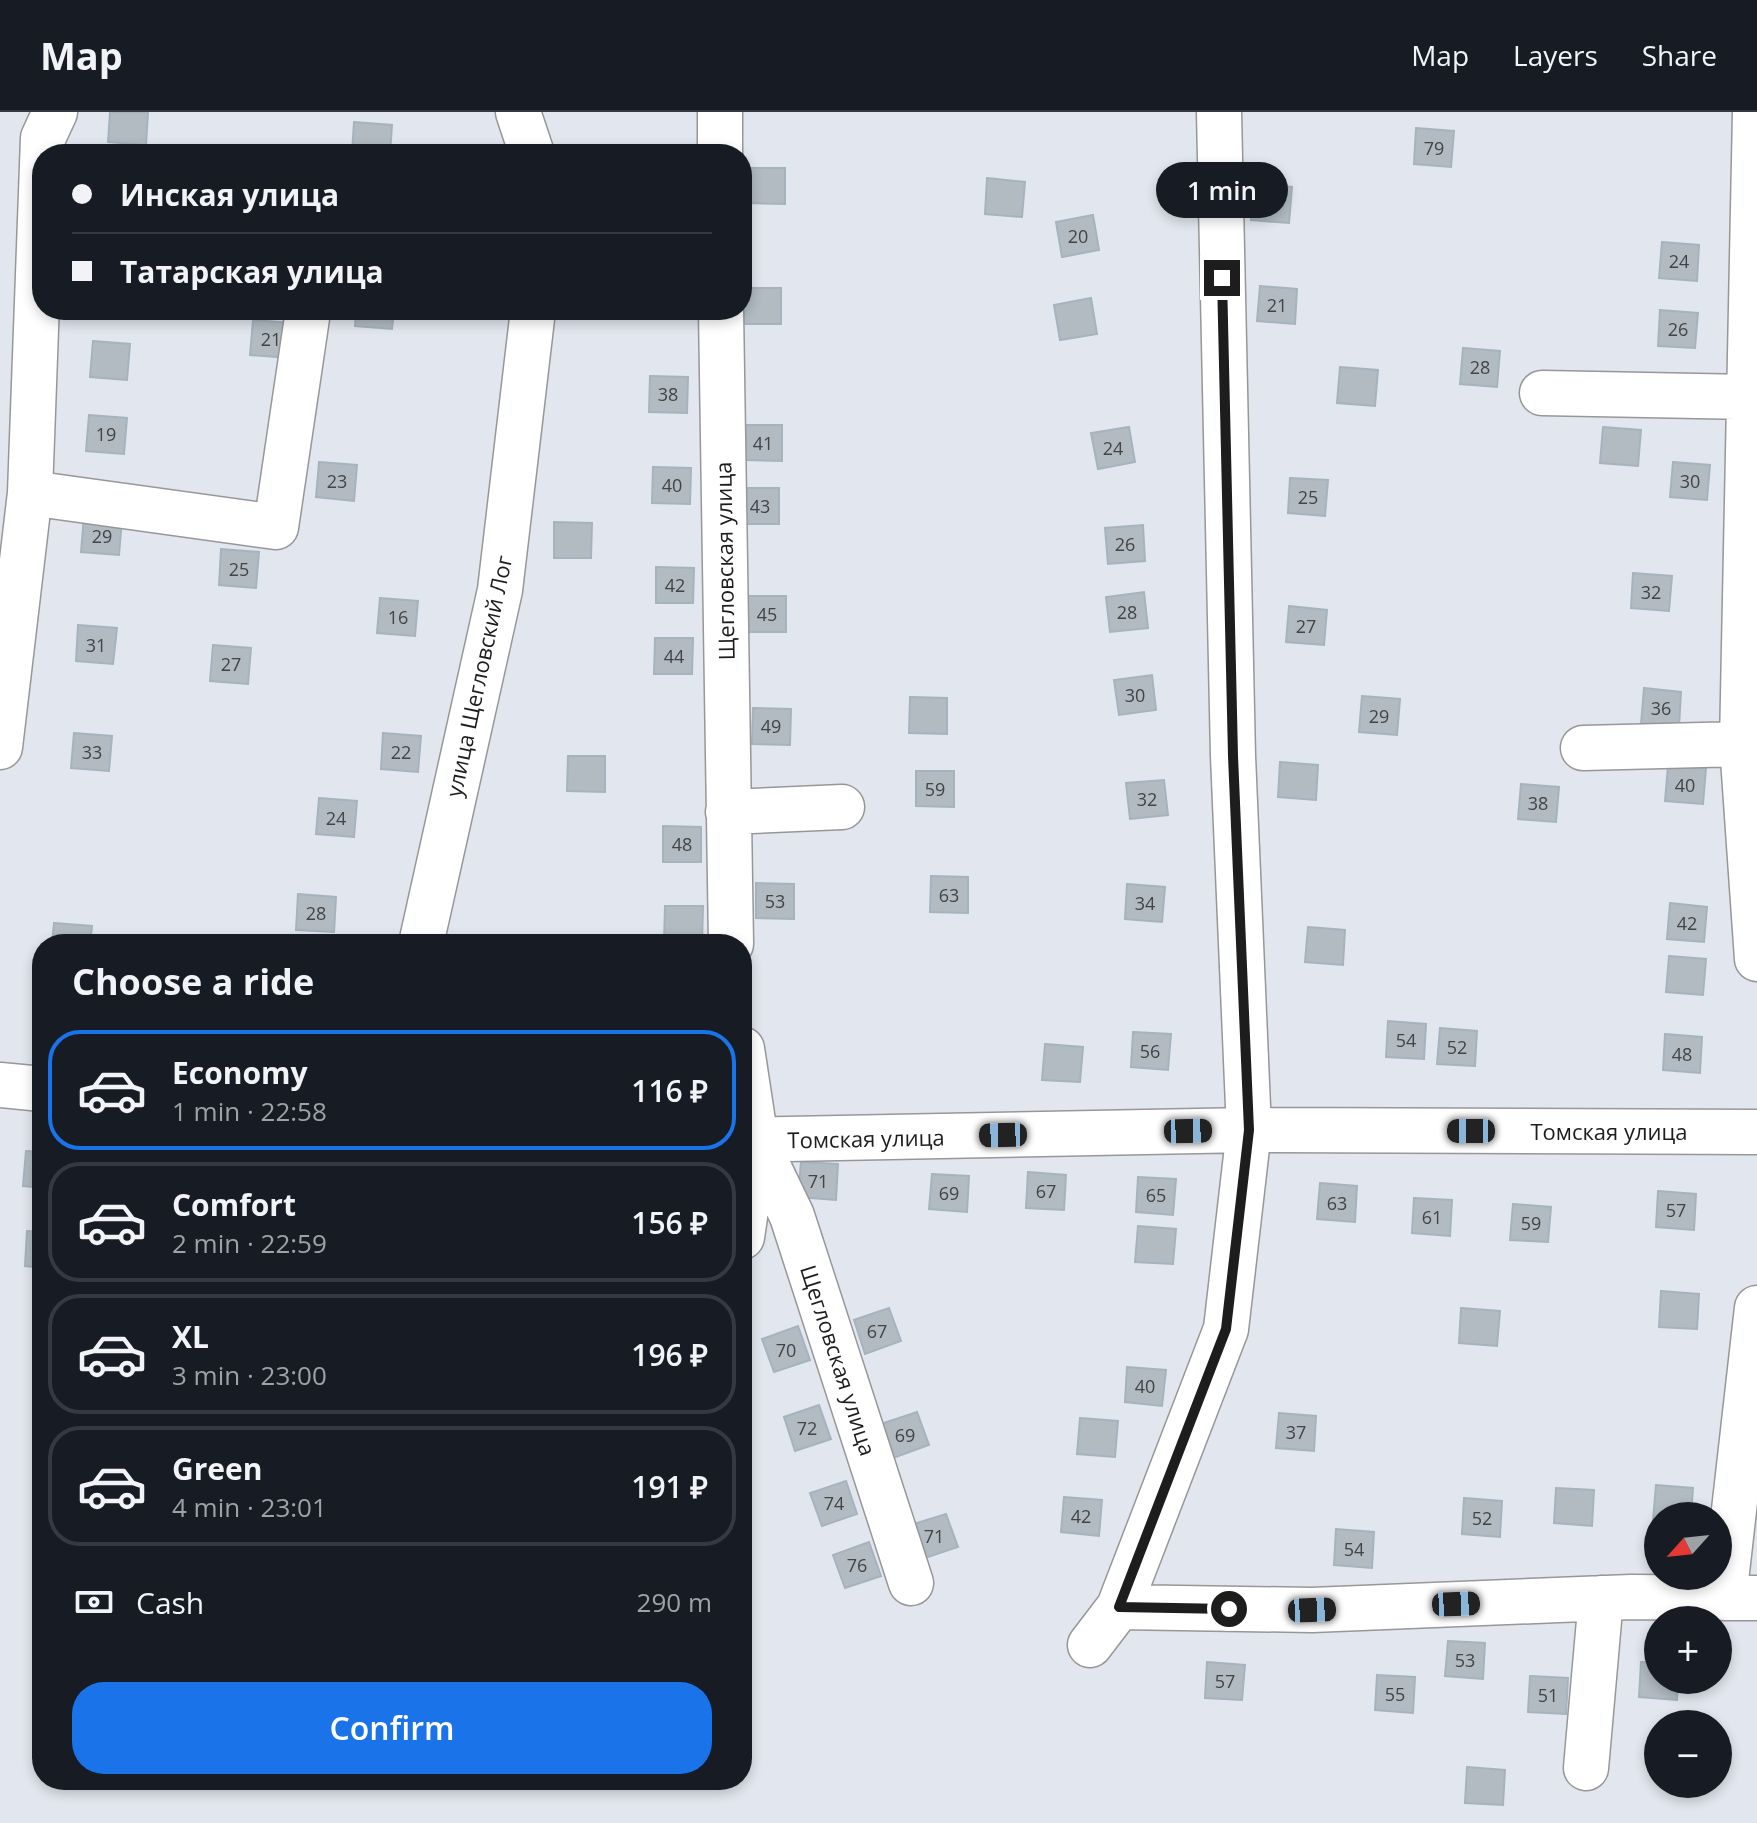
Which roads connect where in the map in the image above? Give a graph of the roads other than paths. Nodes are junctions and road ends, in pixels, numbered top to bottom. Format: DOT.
graph roads {
  1 [pos="55,112"];
  2 [pos="518,112"];
  3 [pos="720,112"];
  4 [pos="1219,112"];
  5 [pos="1755,112"];
  6 [pos="43,144"];
  7 [pos="529,144"];
  8 [pos="720,144"];
  9 [pos="36,320"];
  10 [pos="307,320"];
  11 [pos="532,320"];
  12 [pos="721,320"];
  13 [pos="1542,393"];
  14 [pos="1749,397"];
  15 [pos="30,493"];
  16 [pos="1742,744"];
  17 [pos="0,747"];
  18 [pos="1583,748"];
  19 [pos="842,807"];
  20 [pos="728,812"];
  21 [pos="423,934"];
  22 [pos="731,934"];
  23 [pos="1757,959"];
  24 [pos="0,1085"];
  25 [pos="32,1088"];
  26 [pos="1249,1130"];
  27 [pos="1757,1132"];
  28 [pos="752,1140"];
  29 [pos="752,1145"];
  30 [pos="1757,1308"];
  31 [pos="911,1583"];
  32 [pos="1601,1598"];
  33 [pos="1740,1598"];
  34 [pos="1119,1607"];
  35 [pos="1090,1645"];
  36 [pos="1586,1768"];
  1 -- 6 [label="street"];
  2 -- 7 [label="street"];
  3 -- 8 [label="street"];
  4 -- 26 [label="street"];
  5 -- 14 [label="street"];
  9 -- 15 [label="street"];
  10 -- 15 [label="street"];
  11 -- 21 [label="street, улица Щегловский Лог"];
  12 -- 20 [label="street, Щегловская улица"];
  13 -- 14 [label="street"];
  14 -- 16 [label="street"];
  15 -- 17 [label="street"];
  16 -- 18 [label="street"];
  16 -- 23 [label="street"];
  19 -- 20 [label="street"];
  20 -- 22 [label="street, Щегловская улица"];
  24 -- 25 [label="street"];
  26 -- 27 [label="street, Томская улица"];
  26 -- 28 [label="street, Томская улица"];
  26 -- 34 [label="street"];
  29 -- 31 [label="street, Щегловская улица"];
  30 -- 33 [label="street"];
  32 -- 33 [label="street"];
  32 -- 34 [label="street"];
  32 -- 36 [label="street"];
  34 -- 35 [label="street"];
}
